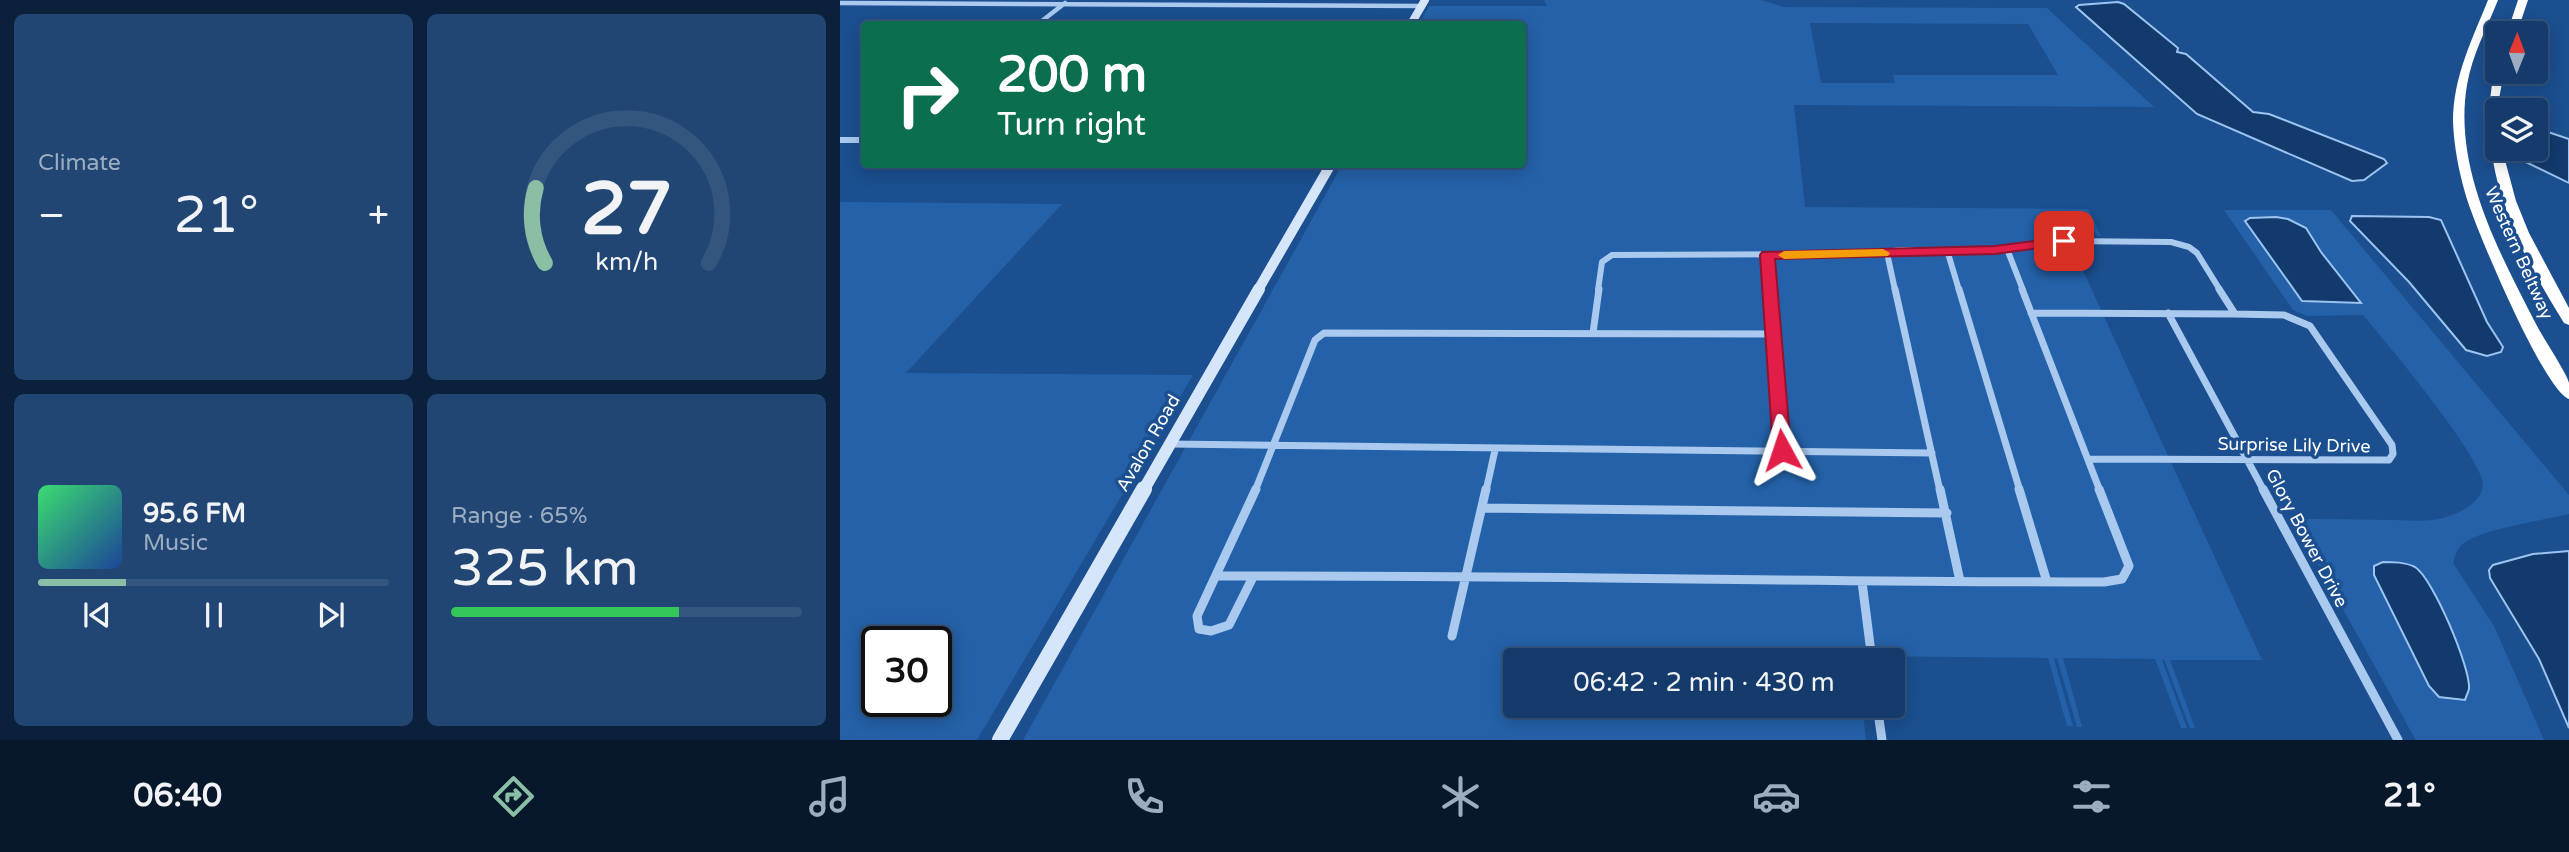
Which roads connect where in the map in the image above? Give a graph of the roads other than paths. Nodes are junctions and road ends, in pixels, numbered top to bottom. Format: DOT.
graph roads {
  1 [pos="2493,0"];
  2 [pos="2523,0"];
  3 [pos="1066,2"];
  4 [pos="1423,3"];
  5 [pos="840,4"];
  6 [pos="1042,21"];
  7 [pos="1413,21"];
  8 [pos="2516,21"];
  9 [pos="2497,84"];
  10 [pos="840,140"];
  11 [pos="861,140"];
  12 [pos="1329,168"];
  13 [pos="2007,249"];
  14 [pos="1947,250"];
  15 [pos="1887,253"];
  16 [pos="1767,255"];
  17 [pos="2031,313"];
  18 [pos="2168,313"];
  19 [pos="2235,314"];
  20 [pos="2569,320"];
  21 [pos="1593,333"];
  22 [pos="1772,334"];
  23 [pos="2568,392"];
  24 [pos="1170,444"];
  25 [pos="1271,446"];
  26 [pos="1495,450"];
  27 [pos="1782,450"];
  28 [pos="1932,453"];
  29 [pos="2088,459"];
  30 [pos="2247,460"];
  31 [pos="1482,508"];
  32 [pos="1947,513"];
  33 [pos="1467,575"];
  34 [pos="1217,576"];
  35 [pos="1253,577"];
  36 [pos="1960,581"];
  37 [pos="1862,582"];
  38 [pos="2047,582"];
  39 [pos="1452,636"];
  40 [pos="1870,648"];
  41 [pos="1879,718"];
  42 [pos="1000,740"];
  43 [pos="1882,740"];
  44 [pos="2398,740"];
  1 -- 23 [label="highway, Western Beltway"];
  2 -- 8 [label="highway"];
  3 -- 4 [label="street"];
  3 -- 5 [label="street"];
  3 -- 6 [label="street"];
  4 -- 7 [label="main road"];
  9 -- 20 [label="highway, Western Beltway"];
  10 -- 11 [label="street"];
  12 -- 24 [label="main road, Avalon Road"];
  13 -- 14 [label="street"];
  13 -- 17 [label="street"];
  13 -- 19 [label="street"];
  14 -- 15 [label="street"];
  14 -- 38 [label="street"];
  15 -- 16 [label="street"];
  15 -- 28 [label="street"];
  16 -- 21 [label="street"];
  16 -- 22 [label="street"];
  17 -- 18 [label="street"];
  17 -- 29 [label="street"];
  18 -- 19 [label="street"];
  18 -- 30 [label="street, Glory Bower Drive"];
  19 -- 30 [label="street, Surprise Lily Drive"];
  21 -- 22 [label="street"];
  21 -- 25 [label="street"];
  22 -- 27 [label="street"];
  24 -- 25 [label="street"];
  24 -- 42 [label="main road, Avalon Road"];
  25 -- 26 [label="street"];
  25 -- 34 [label="street"];
  26 -- 27 [label="street"];
  26 -- 31 [label="street"];
  27 -- 28 [label="street"];
  28 -- 32 [label="street"];
  29 -- 30 [label="street, Surprise Lily Drive"];
  29 -- 38 [label="street"];
  30 -- 44 [label="street, Glory Bower Drive"];
  31 -- 32 [label="street"];
  31 -- 33 [label="street"];
  32 -- 36 [label="street"];
  33 -- 35 [label="street"];
  33 -- 37 [label="street"];
  33 -- 39 [label="street"];
  34 -- 35 [label="street"];
  34 -- 35 [label="street"];
  36 -- 37 [label="street"];
  36 -- 38 [label="street"];
  37 -- 40 [label="street"];
  41 -- 43 [label="street"];
}
